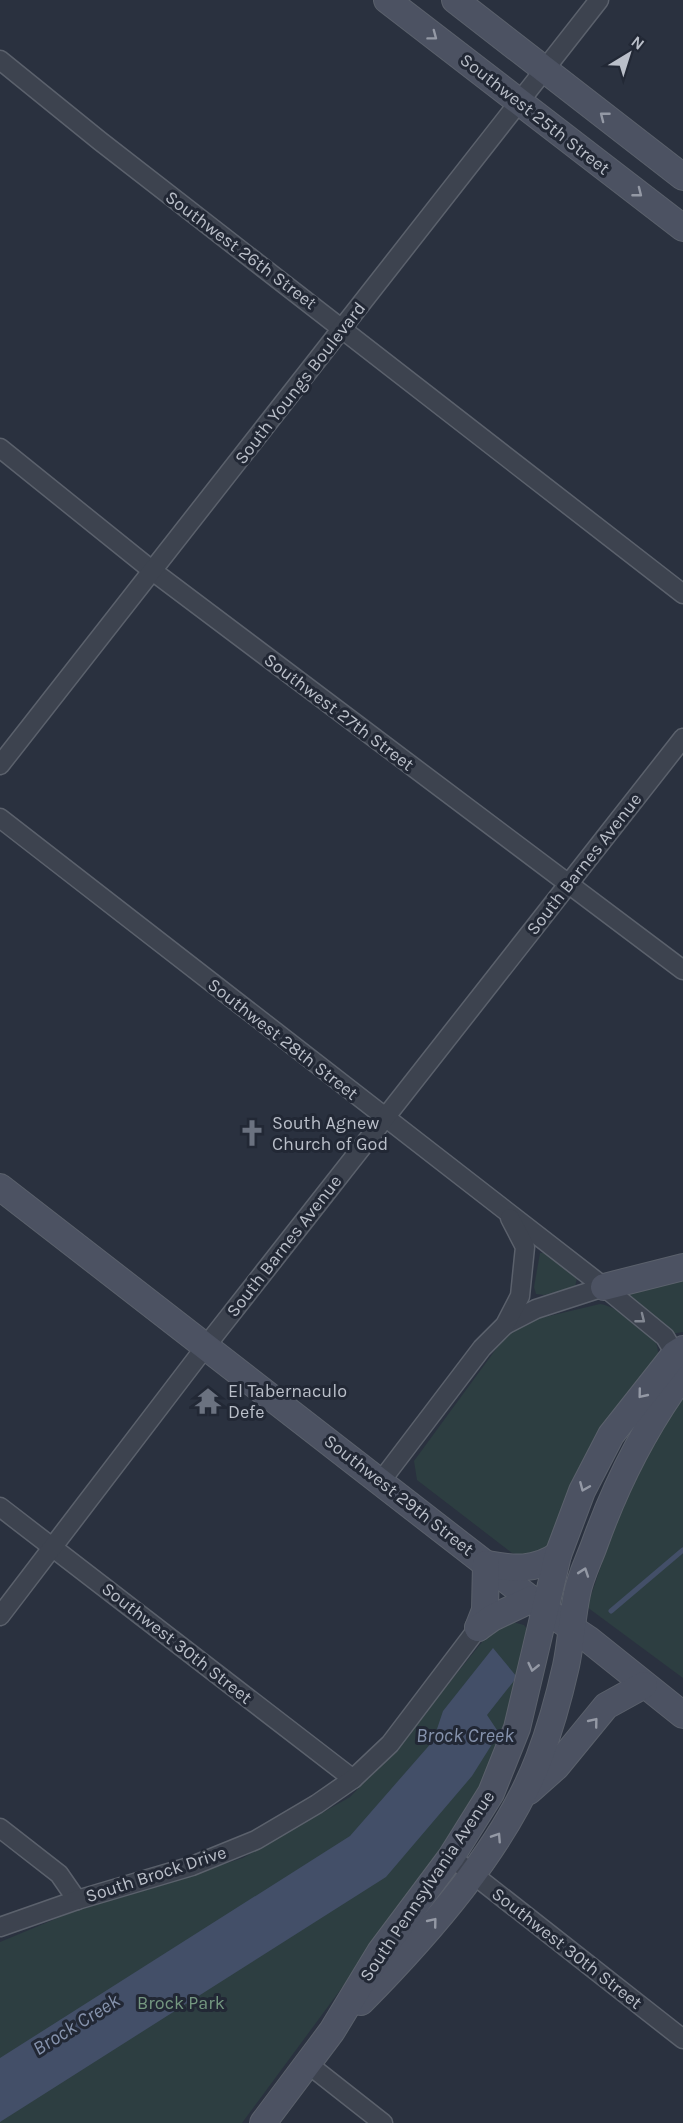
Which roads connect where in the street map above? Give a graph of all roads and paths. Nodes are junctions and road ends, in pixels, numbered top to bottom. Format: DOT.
graph roads {
  1 [pos="387,0"];
  2 [pos="455,0"];
  3 [pos="599,0"];
  4 [pos="0,60"];
  5 [pos="545,70"];
  6 [pos="520,102"];
  7 [pos="683,177"];
  8 [pos="683,228"];
  9 [pos="342,328"];
  10 [pos="0,448"];
  11 [pos="154,572"];
  12 [pos="683,594"];
  13 [pos="683,738"];
  14 [pos="0,765"];
  15 [pos="0,818"];
  16 [pos="568,883"];
  17 [pos="683,970"];
  18 [pos="384,1118"];
  19 [pos="0,1187"];
  20 [pos="507,1214"];
  21 [pos="683,1267"];
  22 [pos="604,1287"];
  23 [pos="505,1326"];
  24 [pos="206,1346"];
  25 [pos="680,1360"];
  26 [pos="381,1481"];
  27 [pos="0,1507"];
  28 [pos="52,1547"];
  29 [pos="558,1555"];
  30 [pos="486,1564"];
  31 [pos="539,1604"];
  32 [pos="0,1616"];
  33 [pos="478,1628"];
  34 [pos="572,1628"];
  35 [pos="644,1685"];
  36 [pos="683,1715"];
  37 [pos="353,1779"];
  38 [pos="519,1799"];
  39 [pos="0,1828"];
  40 [pos="451,1857"];
  41 [pos="472,1874"];
  42 [pos="76,1900"];
  43 [pos="0,1927"];
  44 [pos="332,2031"];
  45 [pos="683,2039"];
  46 [pos="308,2064"];
  47 [pos="263,2123"];
  48 [pos="383,2123"];
  1 -- 6 [label="main road, Southwest 25th Street, one-way"];
  2 -- 5 [label="main road"];
  3 -- 5 [label="street, South Youngs Boulevard"];
  4 -- 9 [label="street, Southwest 26th Street"];
  5 -- 6 [label="street, South Youngs Boulevard"];
  7 -- 5 [label="main road, one-way"];
  6 -- 8 [label="main road, Southwest 25th Street, one-way"];
  6 -- 9 [label="street, South Youngs Boulevard"];
  9 -- 11 [label="street, South Youngs Boulevard"];
  9 -- 12 [label="street, Southwest 26th Street"];
  10 -- 11 [label="street, Southwest 27th Street"];
  11 -- 14 [label="street, South Youngs Boulevard"];
  11 -- 16 [label="street, Southwest 27th Street"];
  13 -- 16 [label="street, South Barnes Avenue"];
  15 -- 18 [label="street, Southwest 28th Street"];
  16 -- 17 [label="street, Southwest 27th Street"];
  16 -- 18 [label="street, South Barnes Avenue"];
  18 -- 20 [label="street, Southwest 28th Street"];
  18 -- 24 [label="street, South Barnes Avenue"];
  19 -- 24 [label="main road, Southwest 29th Street"];
  20 -- 22 [label="street, Southwest 28th Street"];
  20 -- 23 [label="street"];
  21 -- 22 [label="main road"];
  22 -- 23 [label="street"];
  22 -- 25 [label="street, Southwest 28th Street, one-way"];
  23 -- 26 [label="street"];
  24 -- 26 [label="main road, Southwest 29th Street"];
  24 -- 28 [label="street, South Barnes Avenue"];
  25 -- 29 [label="main road, South Pennsylvania Avenue, one-way"];
  34 -- 25 [label="main road, South Pennsylvania Avenue, one-way"];
  26 -- 30 [label="main road, Southwest 29th Street"];
  27 -- 28 [label="street, Southwest 30th Street"];
  28 -- 32 [label="street, South Barnes Avenue"];
  28 -- 37 [label="street, Southwest 30th Street"];
  29 -- 30 [label="main road"];
  29 -- 31 [label="main road, South Pennsylvania Avenue"];
  30 -- 31 [label="main road, Southwest 29th Street"];
  30 -- 33 [label="main road"];
  31 -- 33 [label="main road"];
  31 -- 34 [label="main road, Southwest 29th Street"];
  31 -- 40 [label="main road, South Pennsylvania Avenue, one-way"];
  33 -- 37 [label="street, South Brock Drive"];
  34 -- 35 [label="main road, Southwest 29th Street"];
  34 -- 38 [label="main road, South Pennsylvania Avenue"];
  35 -- 36 [label="main road, Southwest 29th Street"];
  38 -- 35 [label="main road, one-way"];
  37 -- 42 [label="street, South Brock Drive"];
  41 -- 38 [label="main road, South Pennsylvania Avenue, one-way"];
  39 -- 42 [label="street"];
  40 -- 41 [label="street, Southwest 30th Street"];
  40 -- 44 [label="main road, South Pennsylvania Avenue"];
  44 -- 41 [label="main road, South Pennsylvania Avenue, one-way"];
  41 -- 45 [label="street, Southwest 30th Street"];
  42 -- 43 [label="street, South Brock Drive"];
  44 -- 46 [label="main road, South Pennsylvania Avenue"];
  46 -- 47 [label="main road, South Pennsylvania Avenue"];
  46 -- 48 [label="street"];
}
